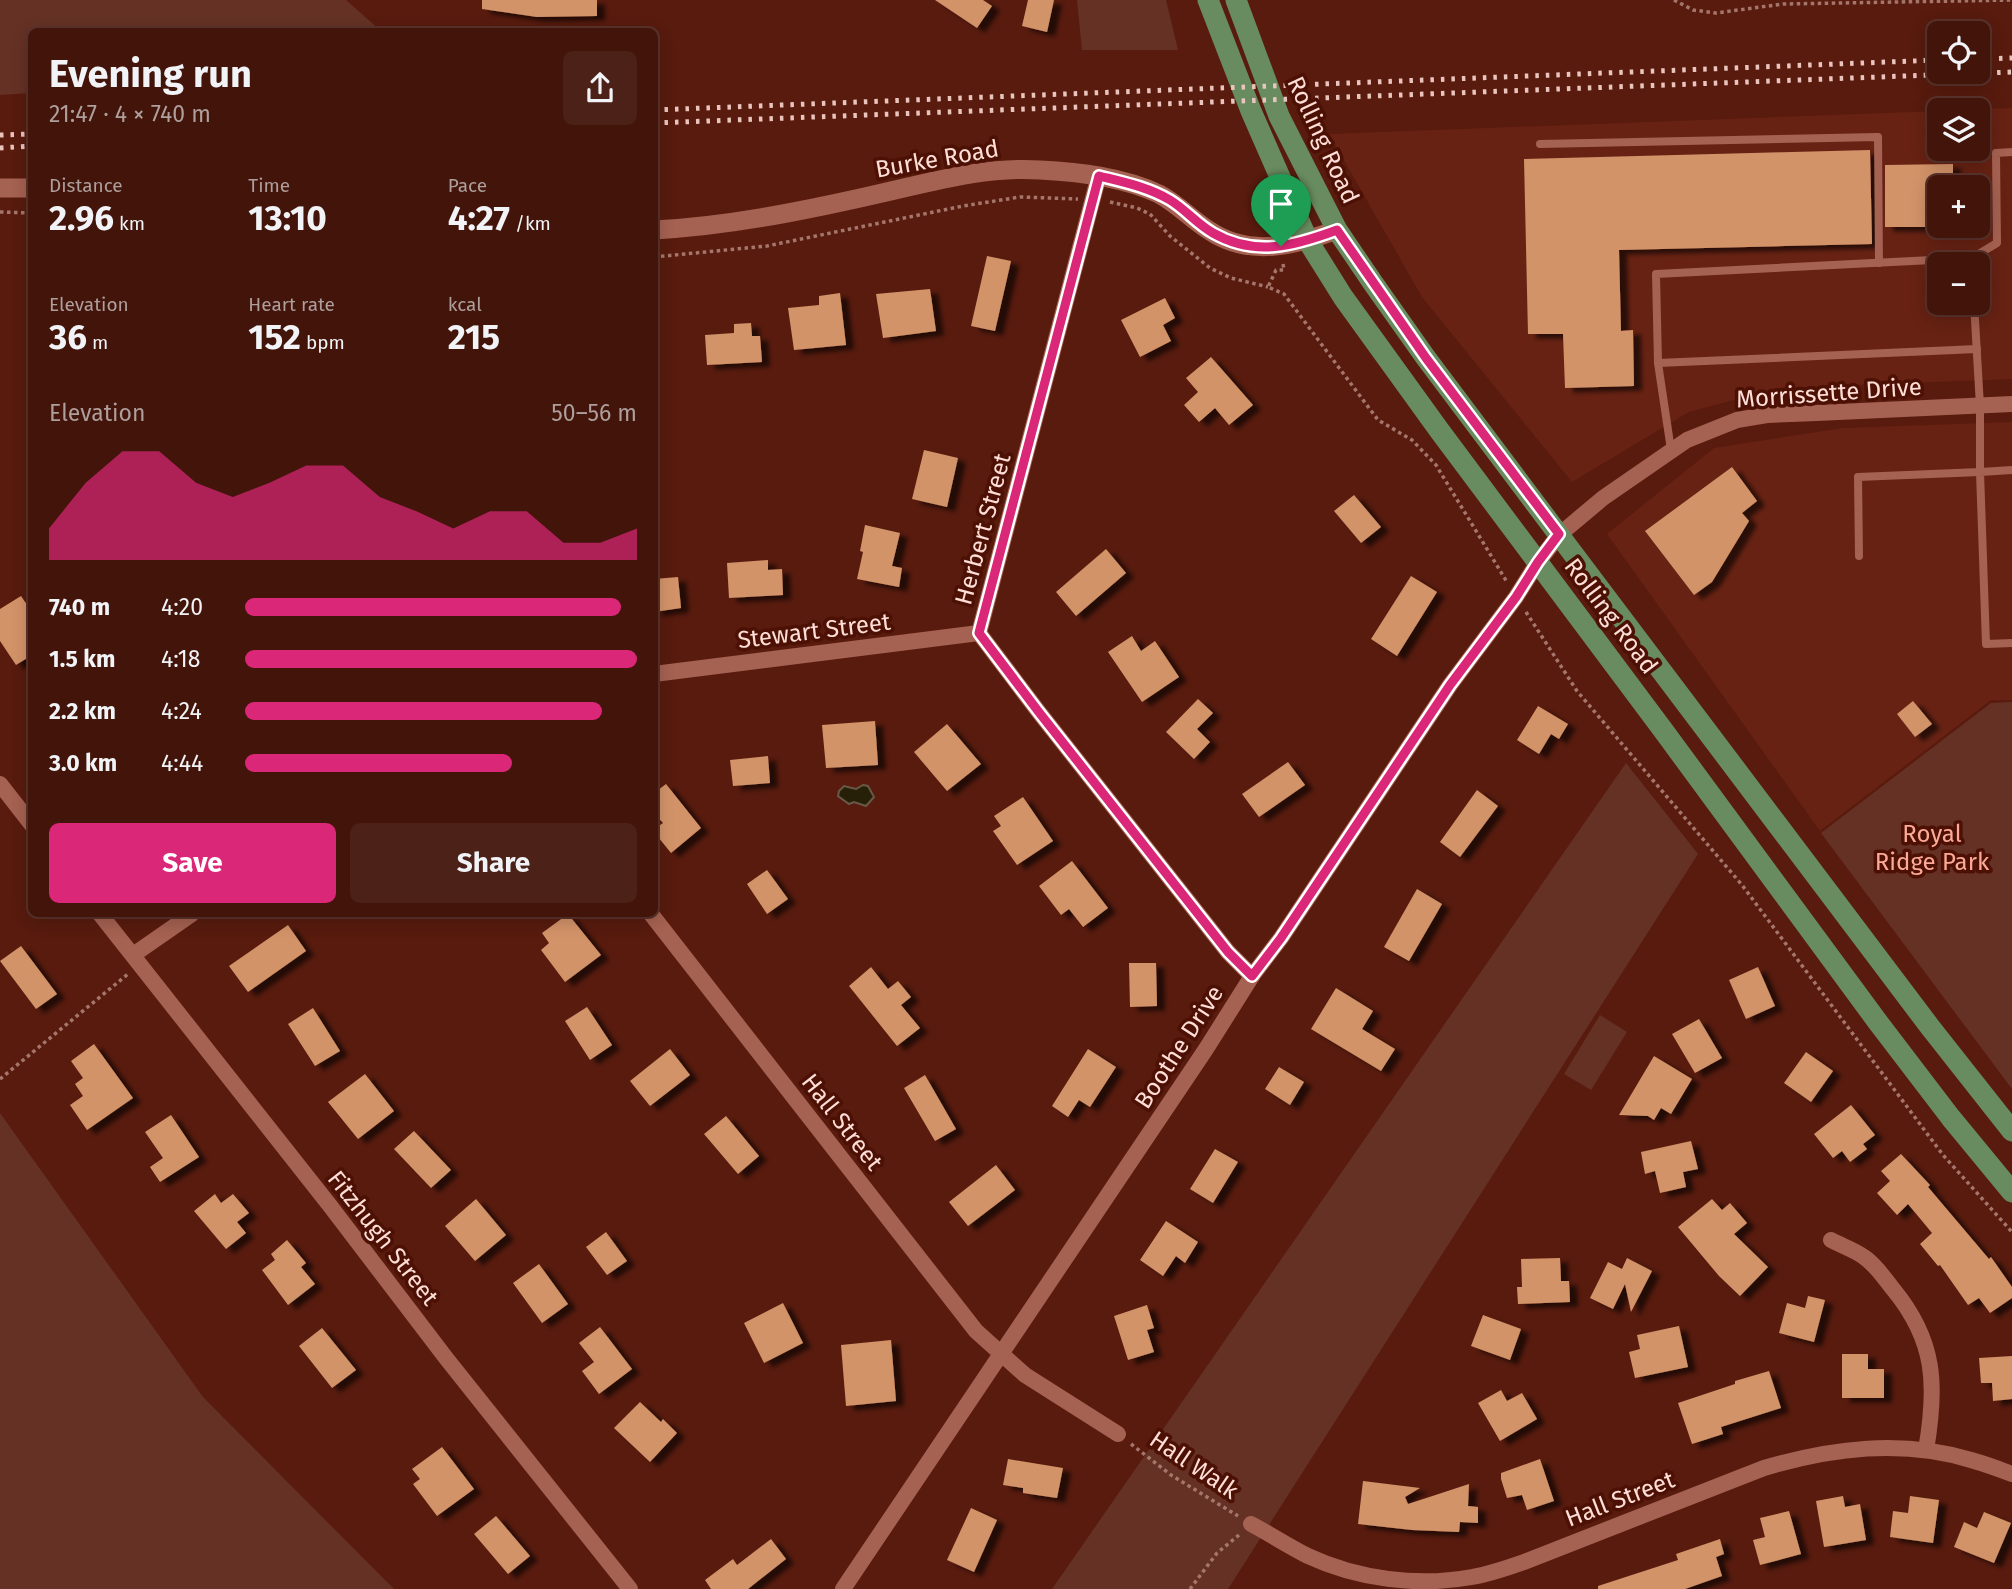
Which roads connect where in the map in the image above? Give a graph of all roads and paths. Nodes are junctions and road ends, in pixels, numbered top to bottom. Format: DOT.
graph roads {
  1 [pos="1674,0"];
  2 [pos="2012,0"];
  3 [pos="1211,8"];
  4 [pos="1238,8"];
  5 [pos="1540,144"];
  6 [pos="2012,152"];
  7 [pos="1099,176"];
  8 [pos="0,188"];
  9 [pos="28,188"];
  10 [pos="1093,200"];
  11 [pos="0,212"];
  12 [pos="28,214"];
  13 [pos="658,230"];
  14 [pos="1337,230"];
  15 [pos="1308,241"];
  16 [pos="1281,246"];
  17 [pos="1984,252"];
  18 [pos="658,257"];
  19 [pos="1927,261"];
  20 [pos="1880,262"];
  21 [pos="1268,287"];
  22 [pos="1975,315"];
  23 [pos="1977,349"];
  24 [pos="1658,363"];
  25 [pos="2012,404"];
  26 [pos="1980,406"];
  27 [pos="1671,450"];
  28 [pos="2012,470"];
  29 [pos="1980,472"];
  30 [pos="1559,534"];
  31 [pos="1859,556"];
  32 [pos="1538,562"];
  33 [pos="1516,597"];
  34 [pos="979,633"];
  35 [pos="2012,643"];
  36 [pos="658,673"];
  37 [pos="0,785"];
  38 [pos="28,820"];
  39 [pos="102,917"];
  40 [pos="187,917"];
  41 [pos="653,917"];
  42 [pos="136,960"];
  43 [pos="1252,976"];
  44 [pos="0,1079"];
  45 [pos="2012,1131"];
  46 [pos="2012,1192"];
  47 [pos="2012,1232"];
  48 [pos="1831,1240"];
  49 [pos="1002,1354"];
  50 [pos="1118,1434"];
  51 [pos="1926,1450"];
  52 [pos="2012,1474"];
  53 [pos="1251,1524"];
  54 [pos="630,1589"];
  55 [pos="843,1589"];
  56 [pos="1190,1589"];
  1 -- 2 [label="path"];
  3 -- 15 [label="main road, Rolling Road"];
  4 -- 14 [label="main road, Rolling Road"];
  5 -- 20 [label="lane"];
  6 -- 17 [label="lane"];
  7 -- 10 [label="street, Herbert Street"];
  7 -- 13 [label="street, Burke Road"];
  7 -- 16 [label="street, Burke Road"];
  8 -- 9 [label="street"];
  10 -- 18 [label="path"];
  10 -- 21 [label="path"];
  10 -- 34 [label="street, Herbert Street"];
  11 -- 12 [label="path"];
  14 -- 15 [label="street, Burke Road"];
  14 -- 30 [label="main road, Rolling Road"];
  15 -- 16 [label="street, Burke Road"];
  15 -- 32 [label="main road, Rolling Road"];
  16 -- 21 [label="path"];
  19 -- 20 [label="lane"];
  20 -- 24 [label="lane"];
  21 -- 33 [label="path"];
  22 -- 23 [label="lane"];
  23 -- 24 [label="lane"];
  23 -- 26 [label="lane"];
  24 -- 27 [label="lane"];
  25 -- 26 [label="street, Morrissette Drive"];
  26 -- 27 [label="street, Morrissette Drive"];
  26 -- 29 [label="lane"];
  27 -- 30 [label="street, Morrissette Drive"];
  28 -- 29 [label="lane"];
  29 -- 31 [label="lane"];
  29 -- 35 [label="lane"];
  30 -- 32 [label="street, Boothe Drive"];
  30 -- 45 [label="main road, Rolling Road"];
  32 -- 33 [label="street, Boothe Drive"];
  32 -- 46 [label="main road, Rolling Road"];
  33 -- 43 [label="street, Boothe Drive"];
  33 -- 47 [label="path"];
  34 -- 36 [label="street, Stewart Street"];
  34 -- 43 [label="street, Herbert Street"];
  37 -- 38 [label="street"];
  39 -- 42 [label="street, Fitzhugh Street"];
  40 -- 42 [label="street"];
  41 -- 49 [label="street, Hall Street"];
  42 -- 44 [label="path"];
  42 -- 54 [label="street, Fitzhugh Street"];
  43 -- 49 [label="street, Boothe Drive"];
  48 -- 51 [label="street"];
  49 -- 50 [label="street, Hall Street"];
  49 -- 55 [label="street, Boothe Drive"];
  50 -- 53 [label="path, Hall Walk"];
  51 -- 52 [label="street, Hall Street"];
  51 -- 53 [label="street, Hall Street"];
  53 -- 56 [label="path"];
}
